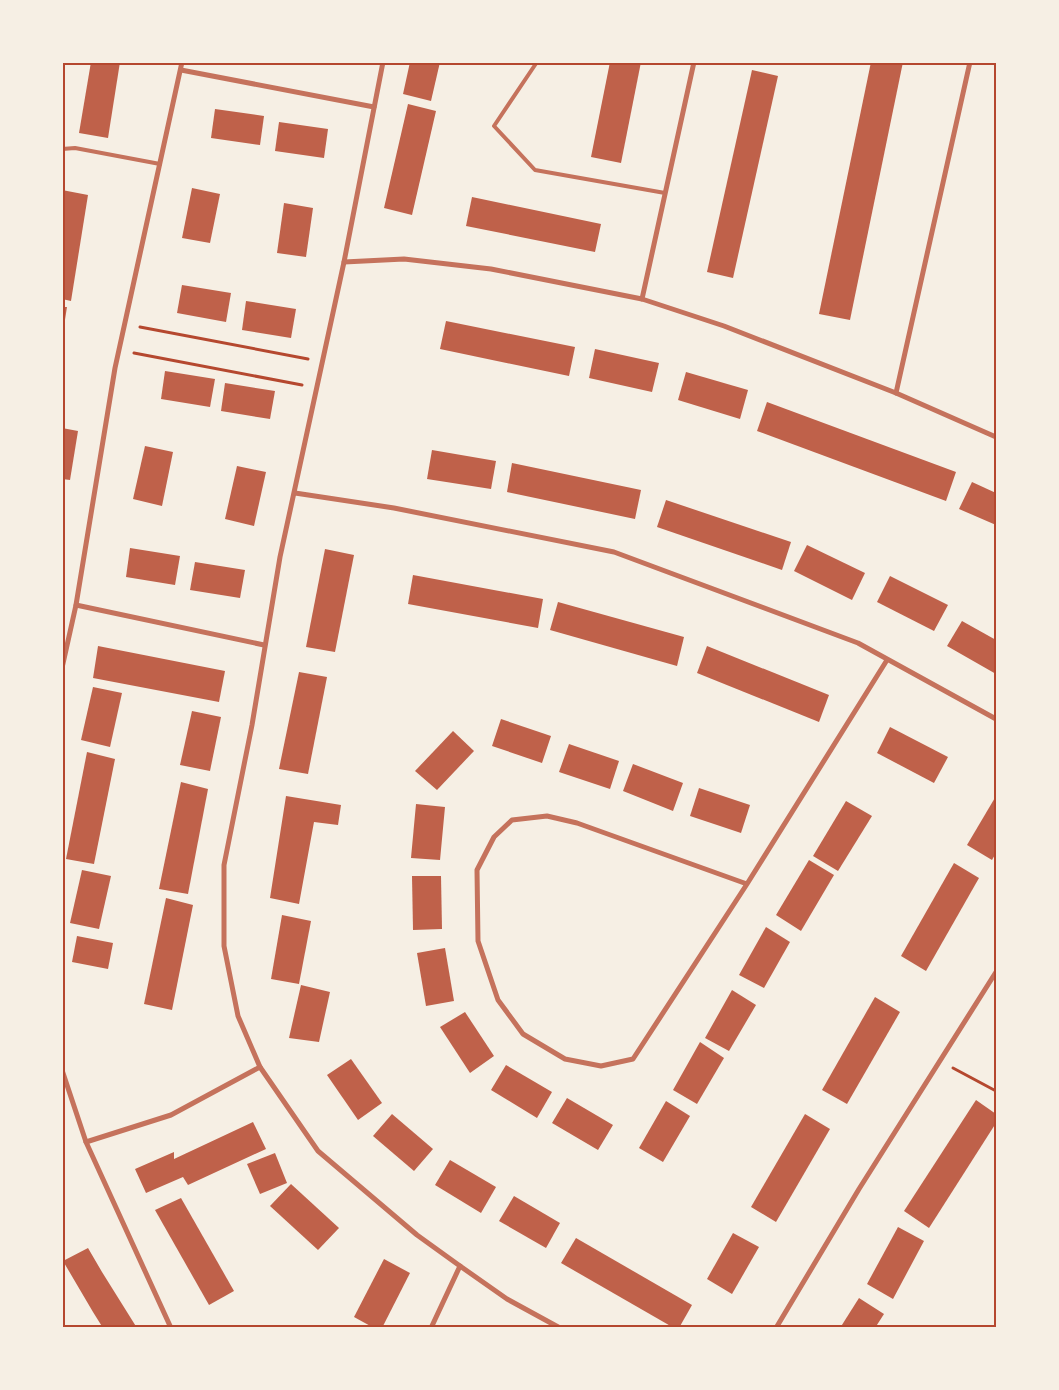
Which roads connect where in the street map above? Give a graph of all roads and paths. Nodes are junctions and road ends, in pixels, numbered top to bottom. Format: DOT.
graph roads {
  1 [pos="182,62"];
  2 [pos="383,62"];
  3 [pos="537,62"];
  4 [pos="694,62"];
  5 [pos="970,62"];
  6 [pos="181,70"];
  7 [pos="374,107"];
  8 [pos="62,150"];
  9 [pos="160,164"];
  10 [pos="666,193"];
  11 [pos="344,262"];
  12 [pos="642,299"];
  13 [pos="124,324"];
  14 [pos="118,350"];
  15 [pos="322,362"];
  16 [pos="316,388"];
  17 [pos="896,393"];
  18 [pos="996,438"];
  19 [pos="295,493"];
  20 [pos="76,605"];
  21 [pos="264,645"];
  22 [pos="887,660"];
  23 [pos="62,668"];
  24 [pos="996,719"];
  25 [pos="747,884"];
  26 [pos="996,972"];
  27 [pos="938,1060"];
  28 [pos="260,1067"];
  29 [pos="62,1070"];
  30 [pos="996,1091"];
  31 [pos="86,1142"];
  32 [pos="460,1266"];
  33 [pos="171,1328"];
  34 [pos="431,1328"];
  35 [pos="560,1328"];
  36 [pos="776,1328"];
  1 -- 6 [label="street"];
  2 -- 7 [label="street"];
  3 -- 10 [label="lane"];
  4 -- 10 [label="street"];
  5 -- 17 [label="street"];
  6 -- 7 [label="street"];
  6 -- 9 [label="street"];
  7 -- 11 [label="street"];
  8 -- 9 [label="lane"];
  9 -- 13 [label="street"];
  10 -- 12 [label="street"];
  11 -- 12 [label="street"];
  11 -- 15 [label="street"];
  12 -- 17 [label="street"];
  13 -- 14 [label="street"];
  13 -- 15 [label="path"];
  14 -- 16 [label="path"];
  14 -- 20 [label="street"];
  15 -- 16 [label="street"];
  16 -- 19 [label="street"];
  17 -- 18 [label="street"];
  19 -- 21 [label="street"];
  19 -- 22 [label="street"];
  20 -- 21 [label="street"];
  20 -- 23 [label="street"];
  21 -- 28 [label="street"];
  22 -- 24 [label="street"];
  22 -- 25 [label="street"];
  25 -- 25 [label="street"];
  26 -- 27 [label="street"];
  27 -- 30 [label="path"];
  27 -- 36 [label="street"];
  28 -- 31 [label="street"];
  28 -- 32 [label="street"];
  29 -- 31 [label="street"];
  31 -- 33 [label="street"];
  32 -- 34 [label="street"];
  32 -- 35 [label="street"];
}
